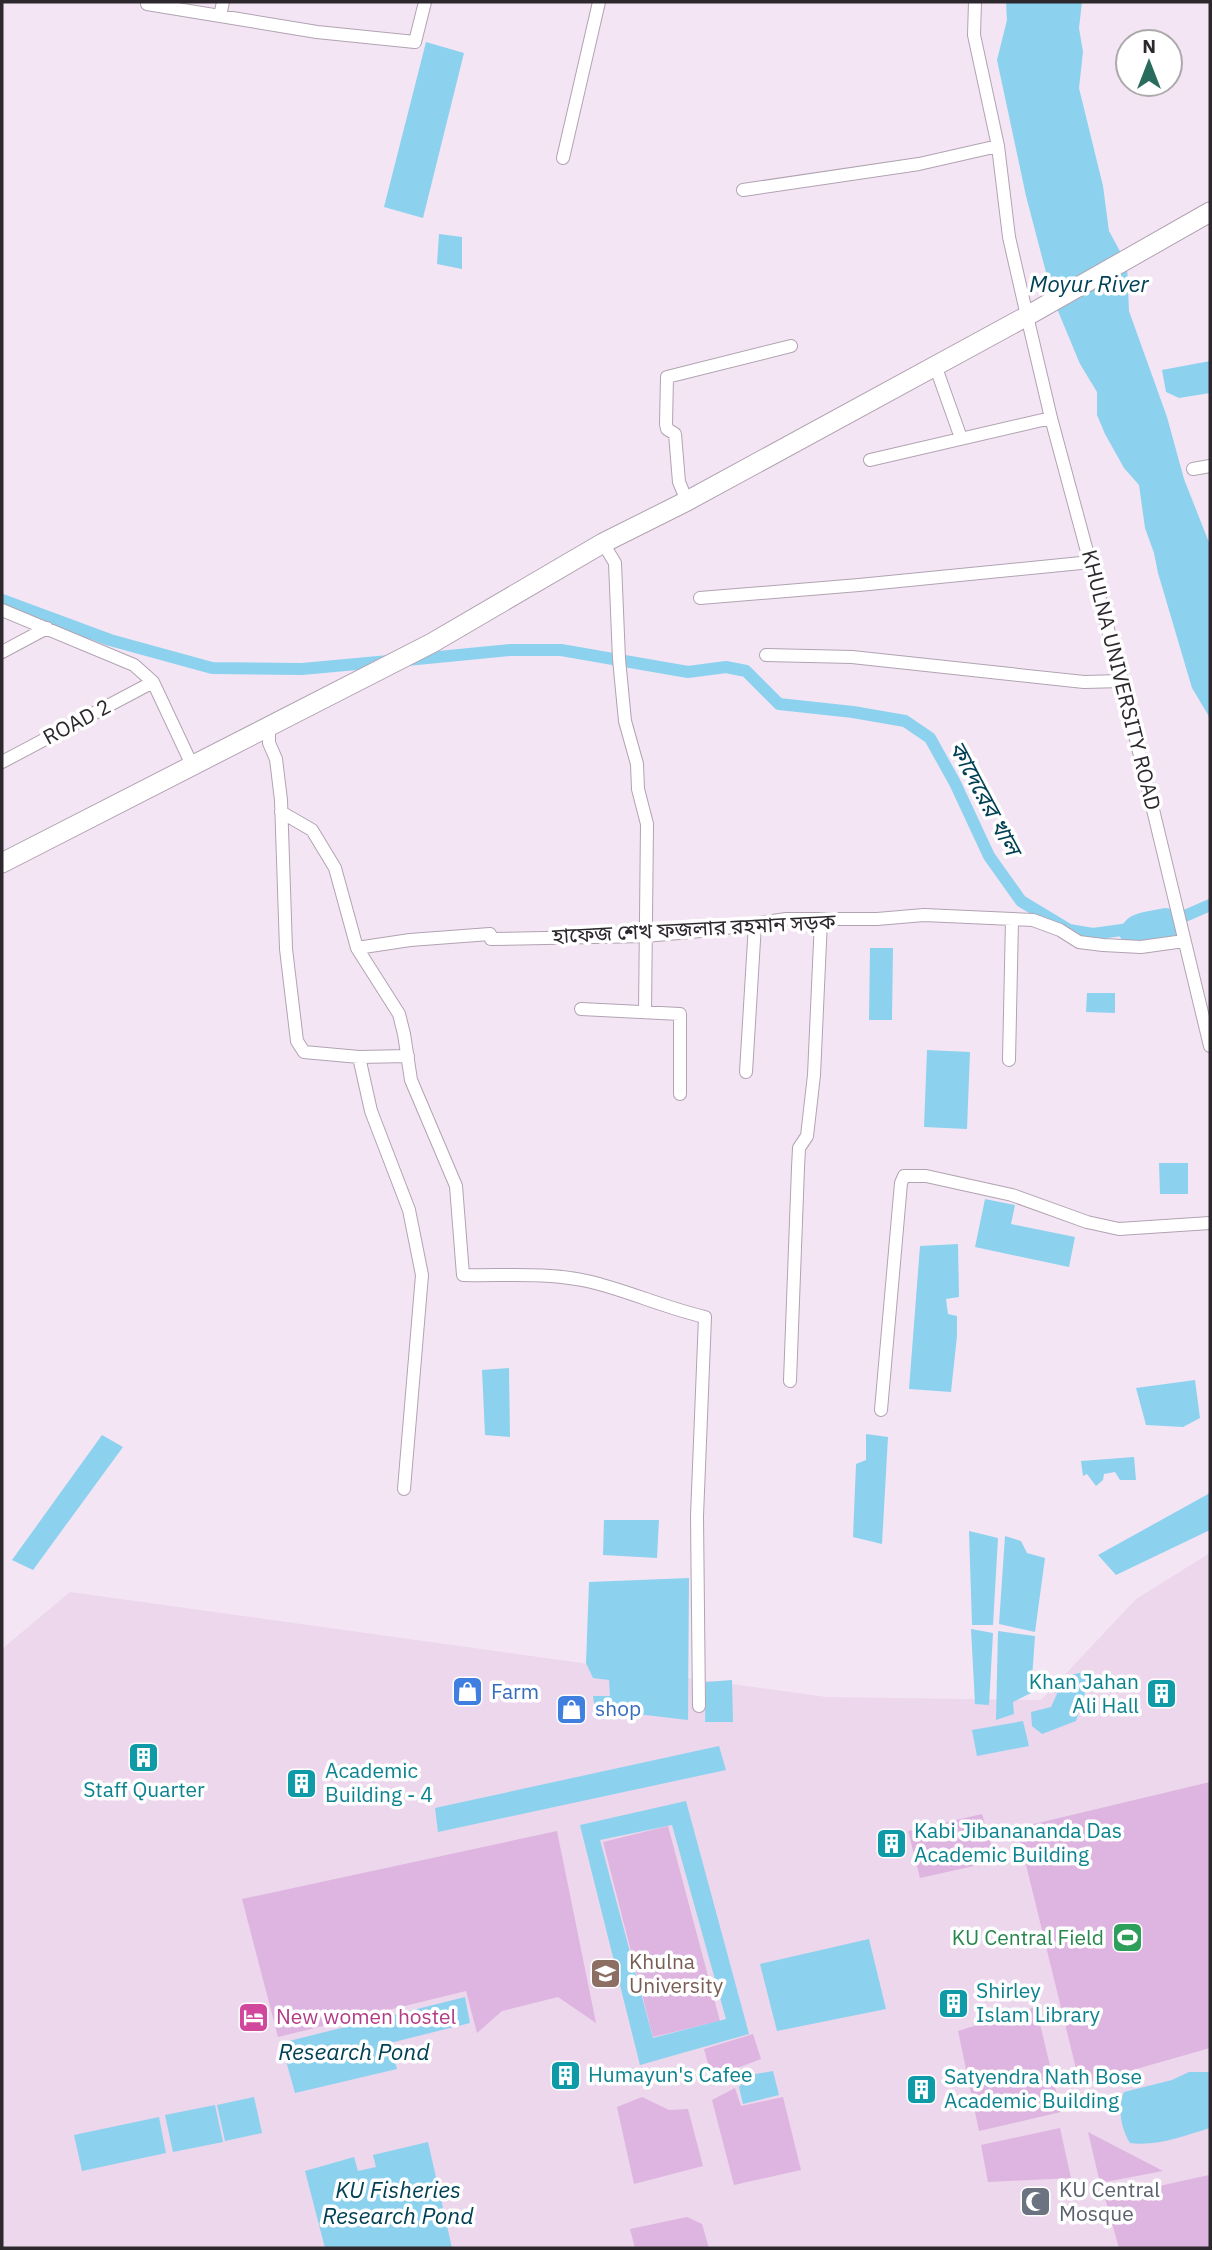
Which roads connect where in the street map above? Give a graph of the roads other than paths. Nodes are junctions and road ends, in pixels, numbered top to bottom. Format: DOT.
graph roads {
  1 [pos="223,2"];
  2 [pos="425,2"];
  3 [pos="599,2"];
  4 [pos="975,2"];
  5 [pos="147,4"];
  6 [pos="219,16"];
  7 [pos="998,146"];
  8 [pos="563,158"];
  9 [pos="743,190"];
  10 [pos="1208,214"];
  11 [pos="1035,312"];
  12 [pos="791,346"];
  13 [pos="935,365"];
  14 [pos="1051,418"];
  15 [pos="961,438"];
  16 [pos="870,460"];
  17 [pos="1210,466"];
  18 [pos="1193,469"];
  19 [pos="687,501"];
  20 [pos="603,543"];
  21 [pos="1091,562"];
  22 [pos="700,598"];
  23 [pos="2,610"];
  24 [pos="47,628"];
  25 [pos="2,652"];
  26 [pos="766,655"];
  27 [pos="1122,681"];
  28 [pos="153,682"];
  29 [pos="269,725"];
  30 [pos="2,762"];
  31 [pos="192,765"];
  32 [pos="281,812"];
  33 [pos="2,863"];
  34 [pos="821,920"];
  35 [pos="1012,920"];
  36 [pos="755,924"];
  37 [pos="645,936"];
  38 [pos="1184,941"];
  39 [pos="357,948"];
  40 [pos="581,1009"];
  41 [pos="645,1012"];
  42 [pos="1210,1046"];
  43 [pos="408,1056"];
  44 [pos="359,1057"];
  45 [pos="1009,1060"];
  46 [pos="746,1072"];
  47 [pos="680,1094"];
  48 [pos="1210,1223"];
  49 [pos="790,1381"];
  50 [pos="881,1410"];
  51 [pos="404,1489"];
  52 [pos="699,1706"];
  1 -- 6 [label="street"];
  2 -- 6 [label="street"];
  3 -- 8 [label="street"];
  4 -- 7 [label="street, KHULNA UNIVERSITY ROAD"];
  5 -- 6 [label="street"];
  7 -- 9 [label="street"];
  7 -- 11 [label="street, KHULNA UNIVERSITY ROAD"];
  10 -- 11 [label="main road"];
  11 -- 13 [label="main road"];
  11 -- 14 [label="street, KHULNA UNIVERSITY ROAD"];
  12 -- 19 [label="street"];
  13 -- 15 [label="street"];
  13 -- 19 [label="main road"];
  14 -- 15 [label="street"];
  14 -- 21 [label="street, KHULNA UNIVERSITY ROAD"];
  15 -- 16 [label="street"];
  17 -- 18 [label="street"];
  19 -- 20 [label="main road"];
  20 -- 29 [label="main road"];
  20 -- 37 [label="street"];
  21 -- 22 [label="street"];
  21 -- 27 [label="street, KHULNA UNIVERSITY ROAD"];
  23 -- 24 [label="street"];
  24 -- 25 [label="street"];
  24 -- 28 [label="street"];
  26 -- 27 [label="street"];
  27 -- 38 [label="street, KHULNA UNIVERSITY ROAD"];
  28 -- 30 [label="street, ROAD 2"];
  28 -- 31 [label="street"];
  29 -- 31 [label="main road"];
  29 -- 32 [label="street"];
  31 -- 33 [label="main road"];
  32 -- 39 [label="street"];
  32 -- 44 [label="street"];
  34 -- 35 [label="street, হাফেজ শেখ ফজলার রহমান সড়ক"];
  34 -- 36 [label="street, হাফেজ শেখ ফজলার রহমান সড়ক"];
  34 -- 49 [label="street"];
  35 -- 38 [label="street, হাফেজ শেখ ফজলার রহমান সড়ক"];
  35 -- 45 [label="street"];
  36 -- 37 [label="street, হাফেজ শেখ ফজলার রহমান সড়ক"];
  36 -- 46 [label="street"];
  37 -- 39 [label="street, হাফেজ শেখ ফজলার রহমান সড়ক"];
  37 -- 41 [label="street"];
  38 -- 42 [label="street, KHULNA UNIVERSITY ROAD"];
  39 -- 43 [label="street"];
  40 -- 41 [label="street"];
  41 -- 47 [label="street"];
  43 -- 44 [label="street"];
  43 -- 52 [label="street"];
  44 -- 51 [label="street"];
  48 -- 50 [label="street"];
}
